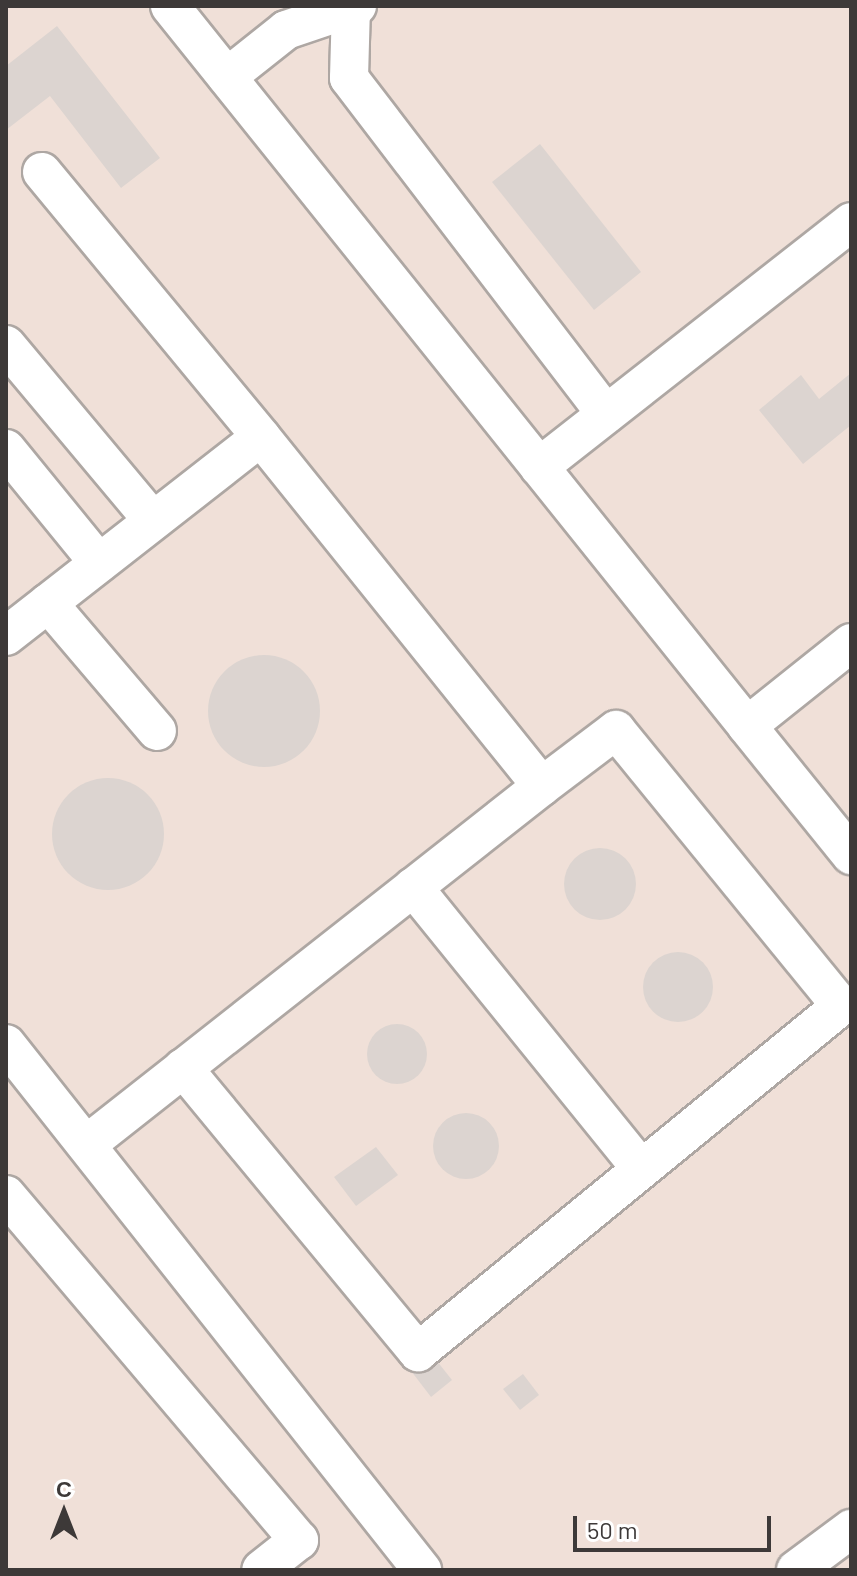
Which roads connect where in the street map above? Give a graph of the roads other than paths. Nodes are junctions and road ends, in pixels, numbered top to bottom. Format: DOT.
graph roads {
  1 [pos="170,6"];
  2 [pos="353,7"];
  3 [pos="227,77"];
  4 [pos="42,172"];
  5 [pos="851,222"];
  6 [pos="6,345"];
  7 [pos="606,414"];
  8 [pos="261,437"];
  9 [pos="6,449"];
  10 [pos="539,467"];
  11 [pos="153,521"];
  12 [pos="99,563"];
  13 [pos="48,603"];
  14 [pos="6,636"];
  15 [pos="851,643"];
  16 [pos="747,726"];
  17 [pos="157,731"];
  18 [pos="542,786"];
  19 [pos="851,855"];
  20 [pos="413,887"];
  21 [pos="6,1044"];
  22 [pos="183,1068"];
  23 [pos="86,1145"];
  24 [pos="641,1169"];
  25 [pos="6,1195"];
  26 [pos="851,1529"];
  27 [pos="261,1570"];
  28 [pos="422,1570"];
  29 [pos="796,1570"];
  1 -- 3 [label="lane"];
  2 -- 3 [label="lane"];
  2 -- 7 [label="lane"];
  3 -- 10 [label="lane"];
  4 -- 8 [label="lane"];
  5 -- 7 [label="lane"];
  6 -- 11 [label="lane"];
  7 -- 10 [label="lane"];
  8 -- 11 [label="lane"];
  8 -- 18 [label="lane"];
  9 -- 12 [label="lane"];
  10 -- 16 [label="lane"];
  11 -- 12 [label="lane"];
  12 -- 13 [label="lane"];
  13 -- 14 [label="lane"];
  13 -- 17 [label="lane"];
  15 -- 16 [label="lane"];
  16 -- 19 [label="lane"];
  18 -- 20 [label="lane"];
  18 -- 24 [label="lane"];
  20 -- 22 [label="lane"];
  20 -- 24 [label="lane"];
  21 -- 23 [label="lane"];
  22 -- 23 [label="lane"];
  22 -- 24 [label="lane"];
  23 -- 28 [label="lane"];
  25 -- 27 [label="lane"];
  26 -- 29 [label="lane"];
}
